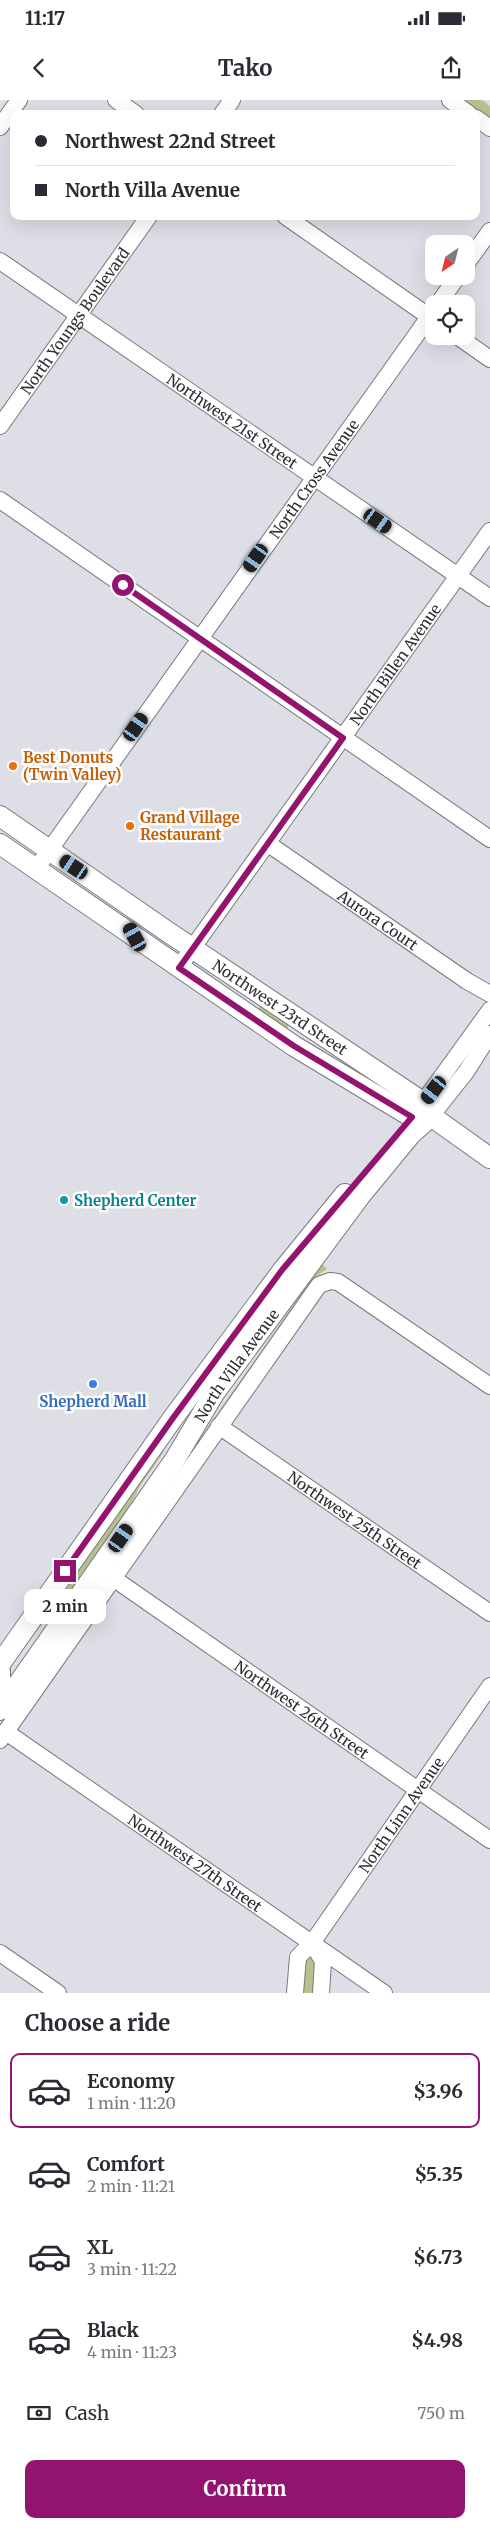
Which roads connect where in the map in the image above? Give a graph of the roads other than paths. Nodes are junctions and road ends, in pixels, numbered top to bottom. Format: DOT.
graph roads {
  1 [pos="116,100"];
  2 [pos="450,100"];
  3 [pos="130,110"];
  4 [pos="464,110"];
  5 [pos="10,113"];
  6 [pos="0,127"];
  7 [pos="146,220"];
  8 [pos="290,220"];
  9 [pos="490,230"];
  10 [pos="475,251"];
  11 [pos="0,260"];
  12 [pos="425,307"];
  13 [pos="79,315"];
  14 [pos="425,325"];
  15 [pos="470,345"];
  16 [pos="490,359"];
  17 [pos="0,426"];
  18 [pos="314,478"];
  19 [pos="0,500"];
  20 [pos="490,530"];
  21 [pos="458,576"];
  22 [pos="490,598"];
  23 [pos="200,637"];
  24 [pos="343,738"];
  25 [pos="0,816"];
  26 [pos="490,839"];
  27 [pos="267,843"];
  28 [pos="0,844"];
  29 [pos="49,850"];
  30 [pos="36,869"];
  31 [pos="107,890"];
  32 [pos="168,932"];
  33 [pos="135,937"];
  34 [pos="193,949"];
  35 [pos="179,968"];
  36 [pos="252,988"];
  37 [pos="490,994"];
  38 [pos="238,1008"];
  39 [pos="490,1010"];
  40 [pos="307,1024"];
  41 [pos="490,1034"];
  42 [pos="294,1046"];
  43 [pos="357,1058"];
  44 [pos="345,1077"];
  45 [pos="422,1112"];
  46 [pos="490,1158"];
  47 [pos="490,1386"];
  48 [pos="215,1392"];
  49 [pos="170,1425"];
  50 [pos="220,1426"];
  51 [pos="174,1461"];
  52 [pos="113,1578"];
  53 [pos="490,1613"];
  54 [pos="47,1643"];
  55 [pos="0,1665"];
  56 [pos="0,1671"];
  57 [pos="0,1685"];
  58 [pos="490,1686"];
  59 [pos="0,1703"];
  60 [pos="0,1710"];
  61 [pos="3,1736"];
  62 [pos="418,1790"];
  63 [pos="490,1840"];
  64 [pos="312,1943"];
  65 [pos="0,1953"];
  66 [pos="58,1993"];
  67 [pos="295,1993"];
  68 [pos="321,1993"];
  69 [pos="384,1993"];
  1 -- 3 [label="street"];
  2 -- 4 [label="street"];
  5 -- 6 [label="street"];
  7 -- 13 [label="street, North Youngs Boulevard"];
  8 -- 12 [label="street"];
  9 -- 10 [label="street"];
  11 -- 13 [label="street, Northwest 21st Street"];
  13 -- 17 [label="street, North Youngs Boulevard"];
  13 -- 18 [label="street, Northwest 21st Street"];
  14 -- 18 [label="street, North Cross Avenue"];
  15 -- 16 [label="street"];
  18 -- 21 [label="street, Northwest 21st Street"];
  18 -- 23 [label="street, North Cross Avenue"];
  19 -- 23 [label="street"];
  20 -- 21 [label="street, North Billen Avenue"];
  21 -- 22 [label="street, Northwest 21st Street"];
  21 -- 24 [label="street, North Billen Avenue"];
  23 -- 24 [label="street"];
  23 -- 29 [label="street, North Cross Avenue"];
  24 -- 26 [label="street"];
  24 -- 27 [label="street, North Billen Avenue"];
  25 -- 29 [label="main road, Northwest 23rd Street"];
  27 -- 34 [label="street, North Billen Avenue"];
  27 -- 37 [label="street, Aurora Court"];
  28 -- 30 [label="main road, Northwest 23rd Street"];
  29 -- 30 [label="street, North Cross Avenue"];
  29 -- 31 [label="main road, Northwest 23rd Street"];
  30 -- 33 [label="main road, Northwest 23rd Street"];
  31 -- 32 [label="main road, Northwest 23rd Street"];
  31 -- 33 [label="main road"];
  32 -- 33 [label="main road"];
  32 -- 34 [label="main road, Northwest 23rd Street"];
  33 -- 35 [label="main road, Northwest 23rd Street"];
  34 -- 35 [label="street, North Billen Avenue"];
  34 -- 36 [label="main road, Northwest 23rd Street"];
  35 -- 38 [label="main road, Northwest 23rd Street"];
  36 -- 38 [label="main road"];
  36 -- 40 [label="main road, Northwest 23rd Street"];
  38 -- 42 [label="main road, Northwest 23rd Street"];
  39 -- 45 [label="street, North Villa Avenue"];
  40 -- 42 [label="main road"];
  40 -- 43 [label="main road, Northwest 23rd Street"];
  41 -- 45 [label="street, North Villa Avenue"];
  42 -- 44 [label="main road, Northwest 23rd Street"];
  43 -- 44 [label="main road"];
  43 -- 45 [label="main road, Northwest 23rd Street"];
  44 -- 45 [label="main road, Northwest 23rd Street"];
  45 -- 46 [label="main road, Northwest 23rd Street"];
  45 -- 48 [label="main road, North Villa Avenue"];
  45 -- 49 [label="main road, North Villa Avenue"];
  47 -- 50 [label="street, North Villa Avenue"];
  48 -- 49 [label="main road"];
  48 -- 51 [label="main road, North Villa Avenue"];
  49 -- 51 [label="main road"];
  49 -- 55 [label="main road, North Villa Avenue"];
  50 -- 52 [label="street, North Villa Avenue"];
  50 -- 53 [label="street, Northwest 25th Street"];
  51 -- 54 [label="main road, North Villa Avenue"];
  52 -- 61 [label="street, North Villa Avenue"];
  52 -- 62 [label="street, Northwest 26th Street"];
  54 -- 55 [label="main road"];
  54 -- 60 [label="main road, North Villa Avenue"];
  56 -- 57 [label="main road"];
  58 -- 62 [label="street, North Linn Avenue"];
  59 -- 60 [label="main road"];
  61 -- 64 [label="street, Northwest 27th Street"];
  62 -- 63 [label="street, Northwest 26th Street"];
  62 -- 64 [label="street, North Linn Avenue"];
  64 -- 67 [label="street, North Linn Avenue"];
  64 -- 68 [label="street"];
  64 -- 69 [label="street, Northwest 27th Street"];
  65 -- 66 [label="street"];
}
